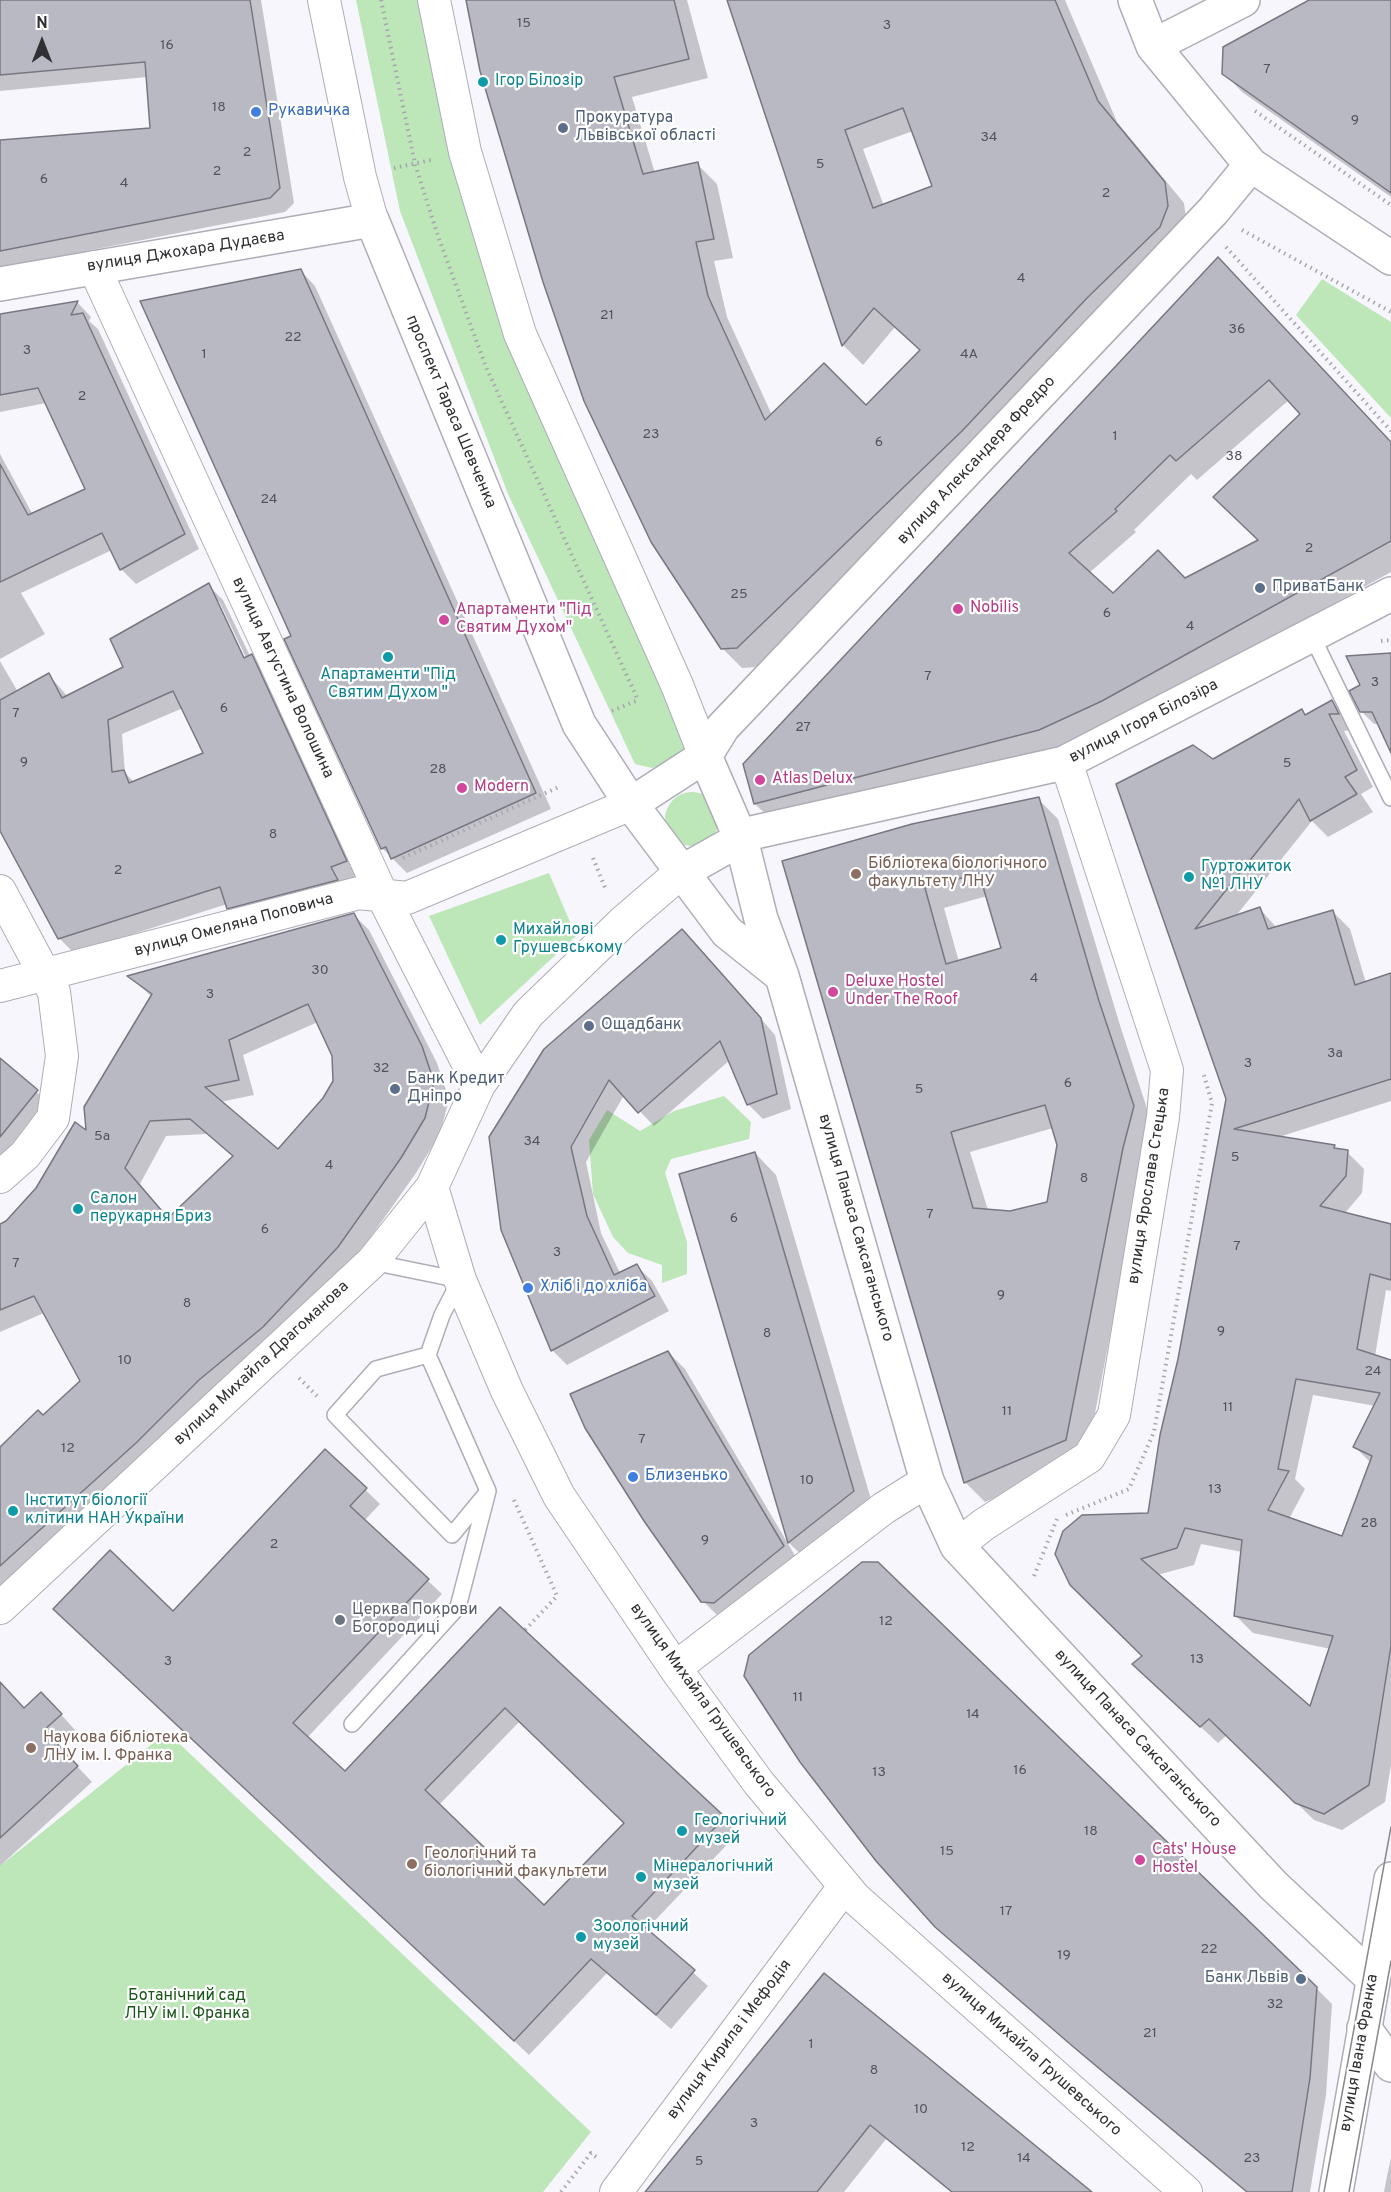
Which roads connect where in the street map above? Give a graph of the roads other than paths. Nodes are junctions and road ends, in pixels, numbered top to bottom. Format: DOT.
graph roads {
  1 [pos="324,0"];
  2 [pos="434,0"];
  3 [pos="1135,0"];
  4 [pos="1243,0"];
  5 [pos="1153,46"];
  6 [pos="1251,165"];
  7 [pos="372,220"];
  8 [pos="1391,258"];
  9 [pos="94,267"];
  10 [pos="0,284"];
  11 [pos="1391,594"];
  12 [pos="1311,634"];
  13 [pos="705,756"];
  14 [pos="1064,763"];
  15 [pos="1391,798"];
  16 [pos="631,804"];
  17 [pos="741,839"];
  18 [pos="680,873"];
  19 [pos="0,891"];
  20 [pos="382,895"];
  21 [pos="46,975"];
  22 [pos="783,976"];
  23 [pos="0,986"];
  24 [pos="479,1085"];
  25 [pos="0,1177"];
  26 [pos="432,1187"];
  27 [pos="372,1262"];
  28 [pos="460,1280"];
  29 [pos="428,1355"];
  30 [pos="927,1481"];
  31 [pos="488,1491"];
  32 [pos="957,1546"];
  33 [pos="0,1608"];
  34 [pos="675,1668"];
  35 [pos="352,1724"];
  36 [pos="1391,1879"];
  37 [pos="844,1887"];
  38 [pos="1372,1978"];
  39 [pos="1364,2028"];
  40 [pos="1391,2066"];
  41 [pos="616,2192"];
  42 [pos="1186,2192"];
  43 [pos="1336,2192"];
  1 -- 7 [label="street, проспект Тараса Шевченка"];
  2 -- 13 [label="street"];
  3 -- 5 [label="street"];
  4 -- 5 [label="street"];
  5 -- 6 [label="street"];
  6 -- 8 [label="street"];
  6 -- 13 [label="street, вулиця Александера Фредро"];
  7 -- 9 [label="street, вулиця Джохара Дудаєва"];
  7 -- 16 [label="street, проспект Тараса Шевченка"];
  9 -- 10 [label="street, вулиця Джохара Дудаєва"];
  9 -- 20 [label="street, вулиця Августина Волошина"];
  11 -- 12 [label="street, вулиця Ігоря Білозіра"];
  12 -- 14 [label="street, вулиця Ігоря Білозіра"];
  12 -- 15 [label="lane"];
  13 -- 16 [label="street"];
  13 -- 17 [label="street"];
  14 -- 17 [label="street, вулиця Ігоря Білозіра"];
  14 -- 32 [label="street, вулиця Ярослава Стецька"];
  16 -- 18 [label="street, проспект Тараса Шевченка"];
  16 -- 20 [label="street, вулиця Омеляна Поповича"];
  17 -- 18 [label="street"];
  17 -- 22 [label="street, вулиця Панаса Саксаганського"];
  18 -- 22 [label="street"];
  18 -- 24 [label="street"];
  19 -- 21 [label="street"];
  20 -- 21 [label="street, вулиця Омеляна Поповича"];
  20 -- 24 [label="street, вулиця Августина Волошина"];
  21 -- 23 [label="street, вулиця Омеляна Поповича"];
  21 -- 25 [label="street"];
  22 -- 30 [label="street, вулиця Панаса Саксаганського"];
  24 -- 26 [label="street, вулиця Михайла Драгоманова"];
  26 -- 27 [label="street, вулиця Михайла Драгоманова"];
  26 -- 28 [label="street, вулиця Михайла Грушевського"];
  27 -- 28 [label="lane"];
  27 -- 33 [label="street, вулиця Михайла Драгоманова"];
  28 -- 29 [label="lane"];
  28 -- 34 [label="street, вулиця Михайла Грушевського"];
  29 -- 31 [label="lane"];
  29 -- 31 [label="lane"];
  30 -- 32 [label="street, вулиця Панаса Саксаганського"];
  30 -- 34 [label="street"];
  31 -- 35 [label="lane"];
  32 -- 38 [label="street, вулиця Панаса Саксаганського"];
  34 -- 37 [label="street, вулиця Михайла Грушевського"];
  36 -- 38 [label="street, вулиця Івана Франка"];
  37 -- 41 [label="street, вулиця Кирила і Мефодія"];
  37 -- 42 [label="street, вулиця Михайла Грушевського"];
  38 -- 39 [label="street, вулиця Івана Франка"];
  39 -- 40 [label="street"];
  39 -- 43 [label="street, вулиця Івана Франка"];
}
